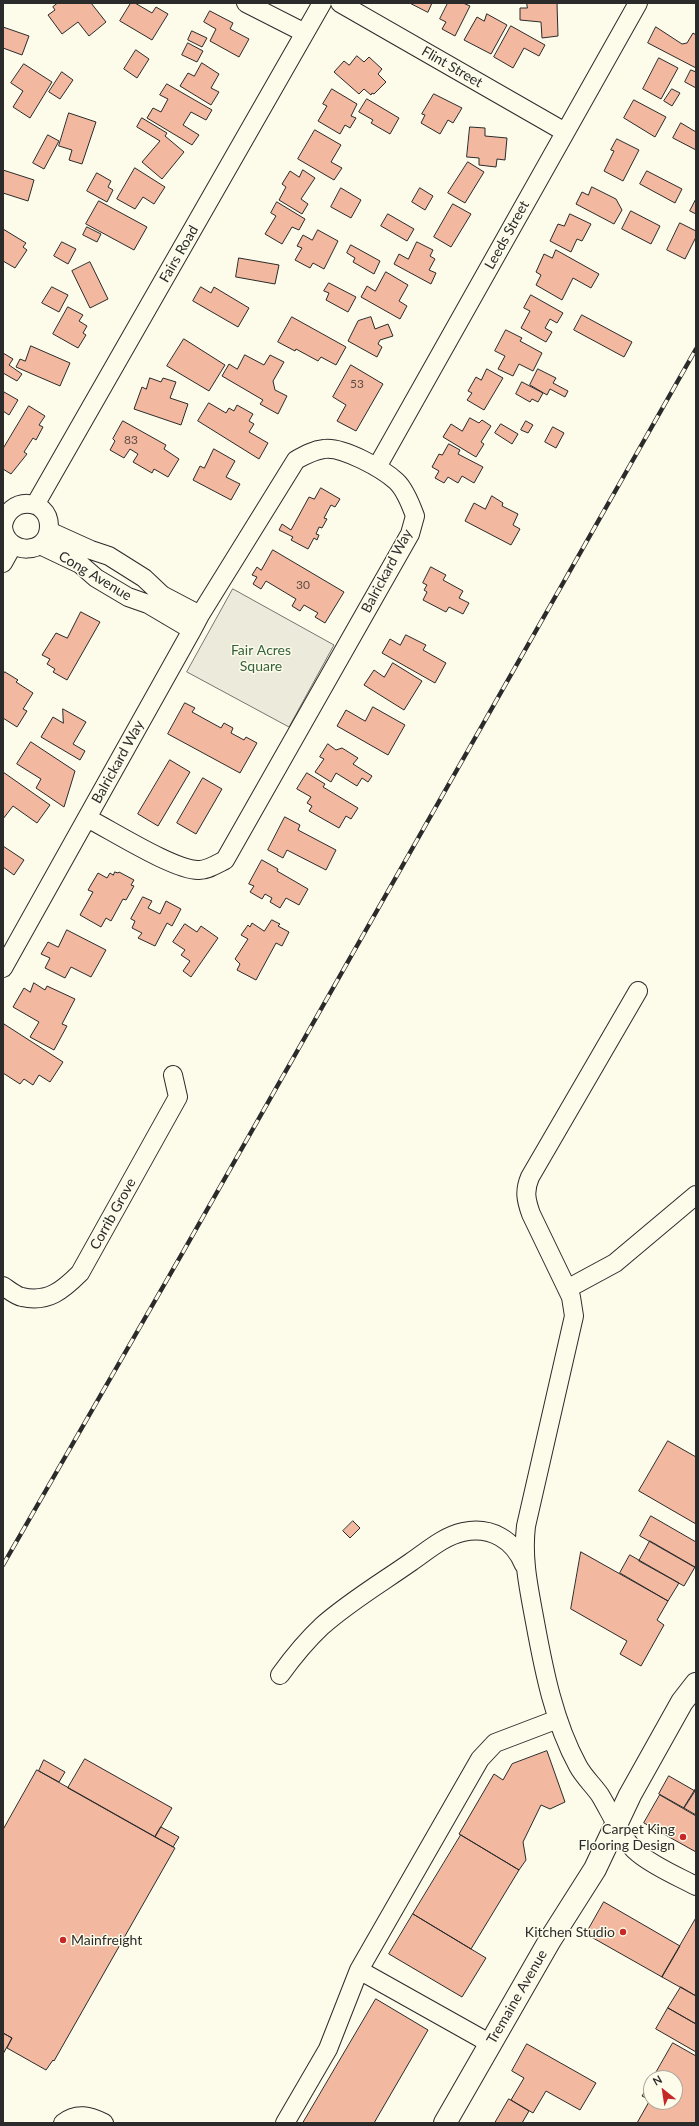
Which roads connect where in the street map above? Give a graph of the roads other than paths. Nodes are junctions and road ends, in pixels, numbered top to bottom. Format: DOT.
graph roads {
  1 [pos="246,3"];
  2 [pos="322,3"];
  3 [pos="340,3"];
  4 [pos="638,3"];
  5 [pos="305,33"];
  6 [pos="565,132"];
  7 [pos="377,467"];
  8 [pos="35,506"];
  9 [pos="4,521"];
  10 [pos="44,538"];
  11 [pos="12,545"];
  12 [pos="3,563"];
  13 [pos="196,623"];
  14 [pos="87,818"];
  15 [pos="3,968"];
  16 [pos="638,991"];
  17 [pos="173,1075"];
  18 [pos="696,1195"];
  19 [pos="3,1286"];
  20 [pos="567,1289"];
  21 [pos="525,1568"];
  22 [pos="280,1675"];
  23 [pos="696,1684"];
  24 [pos="558,1719"];
  25 [pos="617,1825"];
  26 [pos="696,1886"];
  27 [pos="359,1970"];
  28 [pos="491,2044"];
  29 [pos="63,2123"];
  30 [pos="104,2123"];
  31 [pos="285,2123"];
  32 [pos="445,2123"];
  1 -- 5 [label="street"];
  2 -- 5 [label="street, Fairs Road"];
  3 -- 6 [label="street, Flint Street"];
  4 -- 6 [label="street, Leeds Street"];
  5 -- 8 [label="street, Fairs Road"];
  6 -- 7 [label="street, Leeds Street"];
  7 -- 13 [label="street, Balrickard Way"];
  7 -- 14 [label="street, Balrickard Way"];
  8 -- 9 [label="street"];
  8 -- 10 [label="street"];
  9 -- 11 [label="street"];
  10 -- 11 [label="street"];
  10 -- 13 [label="street, Cong Avenue"];
  10 -- 13 [label="street, Cong Avenue"];
  11 -- 12 [label="street"];
  13 -- 14 [label="street, Balrickard Way"];
  14 -- 15 [label="street, Balrickard Way"];
  16 -- 20 [label="street"];
  17 -- 19 [label="street, Corrib Grove"];
  18 -- 20 [label="street"];
  20 -- 21 [label="street"];
  21 -- 22 [label="street"];
  21 -- 24 [label="street"];
  23 -- 25 [label="main road, Tremaine Avenue"];
  24 -- 25 [label="street"];
  24 -- 27 [label="street"];
  25 -- 26 [label="street"];
  25 -- 28 [label="main road, Tremaine Avenue"];
  27 -- 28 [label="street"];
  27 -- 31 [label="street"];
  28 -- 32 [label="main road, Tremaine Avenue"];
  29 -- 30 [label="street"];
}
